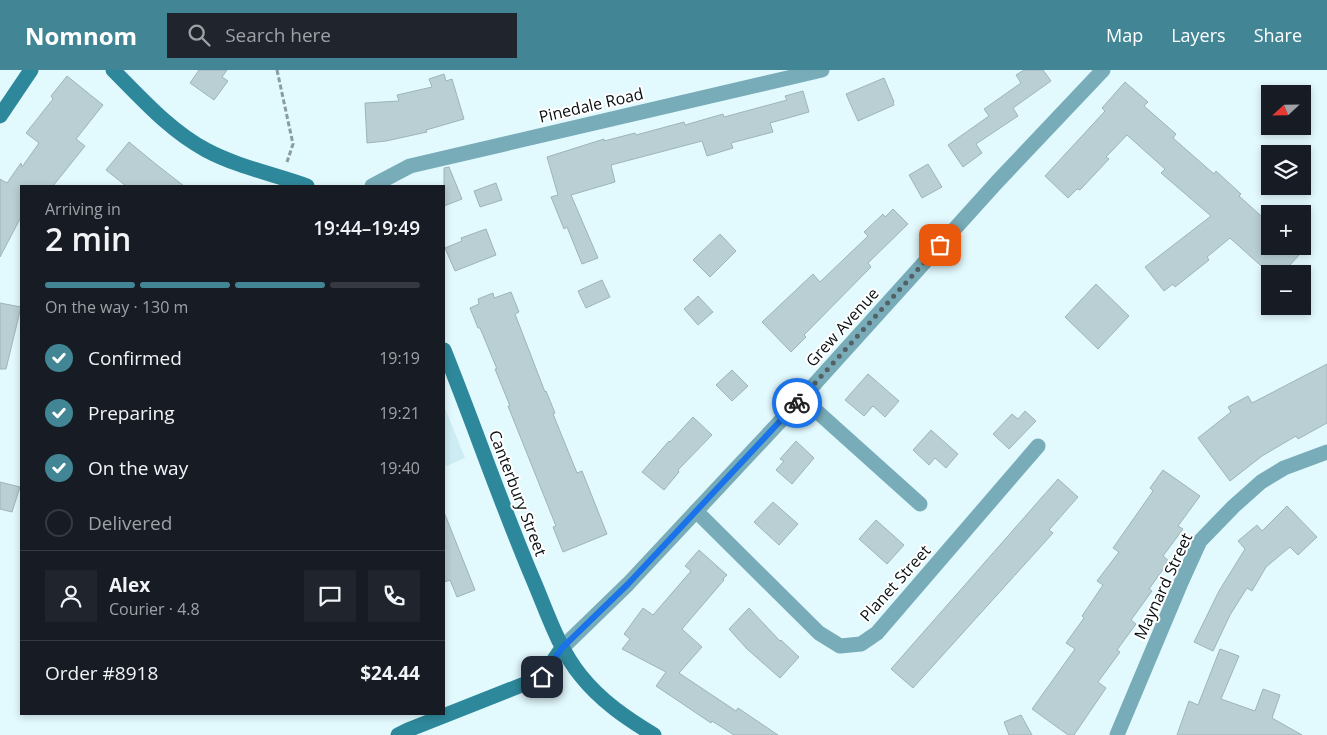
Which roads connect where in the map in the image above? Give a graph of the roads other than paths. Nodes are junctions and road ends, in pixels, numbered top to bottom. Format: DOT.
graph roads {
  1 [pos="31,70"];
  2 [pos="112,70"];
  3 [pos="822,70"];
  4 [pos="1103,70"];
  5 [pos="0,116"];
  6 [pos="304,185"];
  7 [pos="374,185"];
  8 [pos="445,353"];
  9 [pos="802,398"];
  10 [pos="1038,446"];
  11 [pos="1327,452"];
  12 [pos="920,504"];
  13 [pos="696,511"];
  14 [pos="562,648"];
  15 [pos="398,735"];
  16 [pos="654,735"];
  17 [pos="1117,735"];
  1 -- 5 [label="street"];
  2 -- 6 [label="street"];
  3 -- 7 [label="street, Pinedale Road"];
  4 -- 9 [label="street, Grew Avenue"];
  8 -- 14 [label="street, Canterbury Street"];
  9 -- 12 [label="street"];
  9 -- 13 [label="street, Grew Avenue"];
  10 -- 13 [label="street, Planet Street"];
  11 -- 17 [label="street, Maynard Street"];
  13 -- 14 [label="street, Grew Avenue"];
  14 -- 15 [label="street"];
  14 -- 16 [label="street, Canterbury Street"];
}
